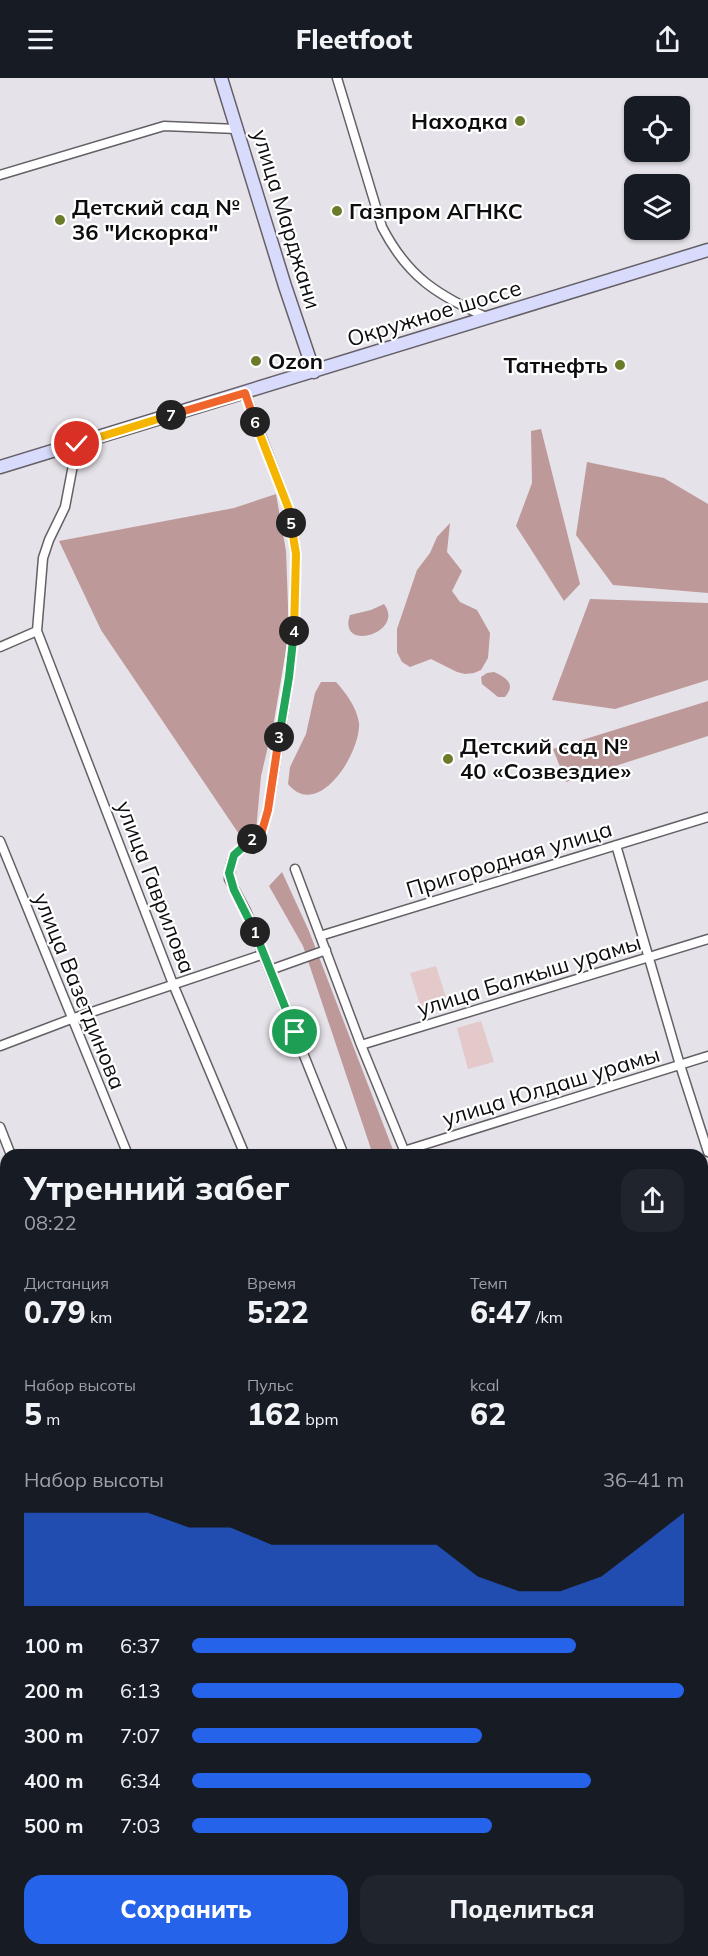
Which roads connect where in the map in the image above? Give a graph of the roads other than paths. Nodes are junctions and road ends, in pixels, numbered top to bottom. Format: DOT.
graph roads {
  1 [pos="221,78"];
  2 [pos="337,78"];
  3 [pos="237,129"];
  4 [pos="0,175"];
  5 [pos="708,250"];
  6 [pos="489,318"];
  7 [pos="314,372"];
  8 [pos="245,393"];
  9 [pos="77,444"];
  10 [pos="0,467"];
  11 [pos="37,631"];
  12 [pos="0,647"];
  13 [pos="708,817"];
  14 [pos="0,841"];
  15 [pos="616,845"];
  16 [pos="295,869"];
  17 [pos="320,936"];
  18 [pos="708,939"];
  19 [pos="326,950"];
  20 [pos="264,954"];
  21 [pos="648,957"];
  22 [pos="270,970"];
  23 [pos="173,984"];
  24 [pos="71,1019"];
  25 [pos="361,1045"];
  26 [pos="0,1046"];
  27 [pos="708,1056"];
  28 [pos="680,1065"];
  29 [pos="0,1127"];
  30 [pos="9,1149"];
  31 [pos="125,1149"];
  32 [pos="242,1149"];
  33 [pos="343,1149"];
  34 [pos="403,1149"];
  35 [pos="418,1149"];
  36 [pos="707,1149"];
  1 -- 3 [label="street, улица Марджани"];
  2 -- 6 [label="street"];
  3 -- 4 [label="street"];
  3 -- 7 [label="street, улица Марджани"];
  5 -- 6 [label="street, Окружное шоссе"];
  6 -- 7 [label="street, Окружное шоссе"];
  7 -- 8 [label="street, Окружное шоссе"];
  8 -- 9 [label="street, Окружное шоссе"];
  8 -- 20 [label="street"];
  9 -- 10 [label="street, Окружное шоссе"];
  9 -- 11 [label="street"];
  11 -- 12 [label="street"];
  11 -- 23 [label="street, улица Гаврилова"];
  13 -- 15 [label="street, Пригородная улица"];
  14 -- 24 [label="street, улица Вазетдинова"];
  15 -- 17 [label="street, Пригородная улица"];
  15 -- 21 [label="street"];
  16 -- 17 [label="street"];
  17 -- 19 [label="street"];
  18 -- 21 [label="street, улица Балкыш урамы"];
  19 -- 22 [label="street"];
  19 -- 25 [label="street"];
  20 -- 22 [label="street"];
  20 -- 23 [label="street"];
  21 -- 25 [label="street, улица Балкыш урамы"];
  21 -- 28 [label="street"];
  22 -- 33 [label="street"];
  23 -- 24 [label="street"];
  23 -- 32 [label="street, улица Гаврилова"];
  24 -- 26 [label="street"];
  24 -- 31 [label="street, улица Вазетдинова"];
  25 -- 34 [label="street"];
  27 -- 28 [label="street, улица Юлдаш урамы"];
  28 -- 35 [label="street, улица Юлдаш урамы"];
  28 -- 36 [label="street"];
  29 -- 30 [label="street"];
}
